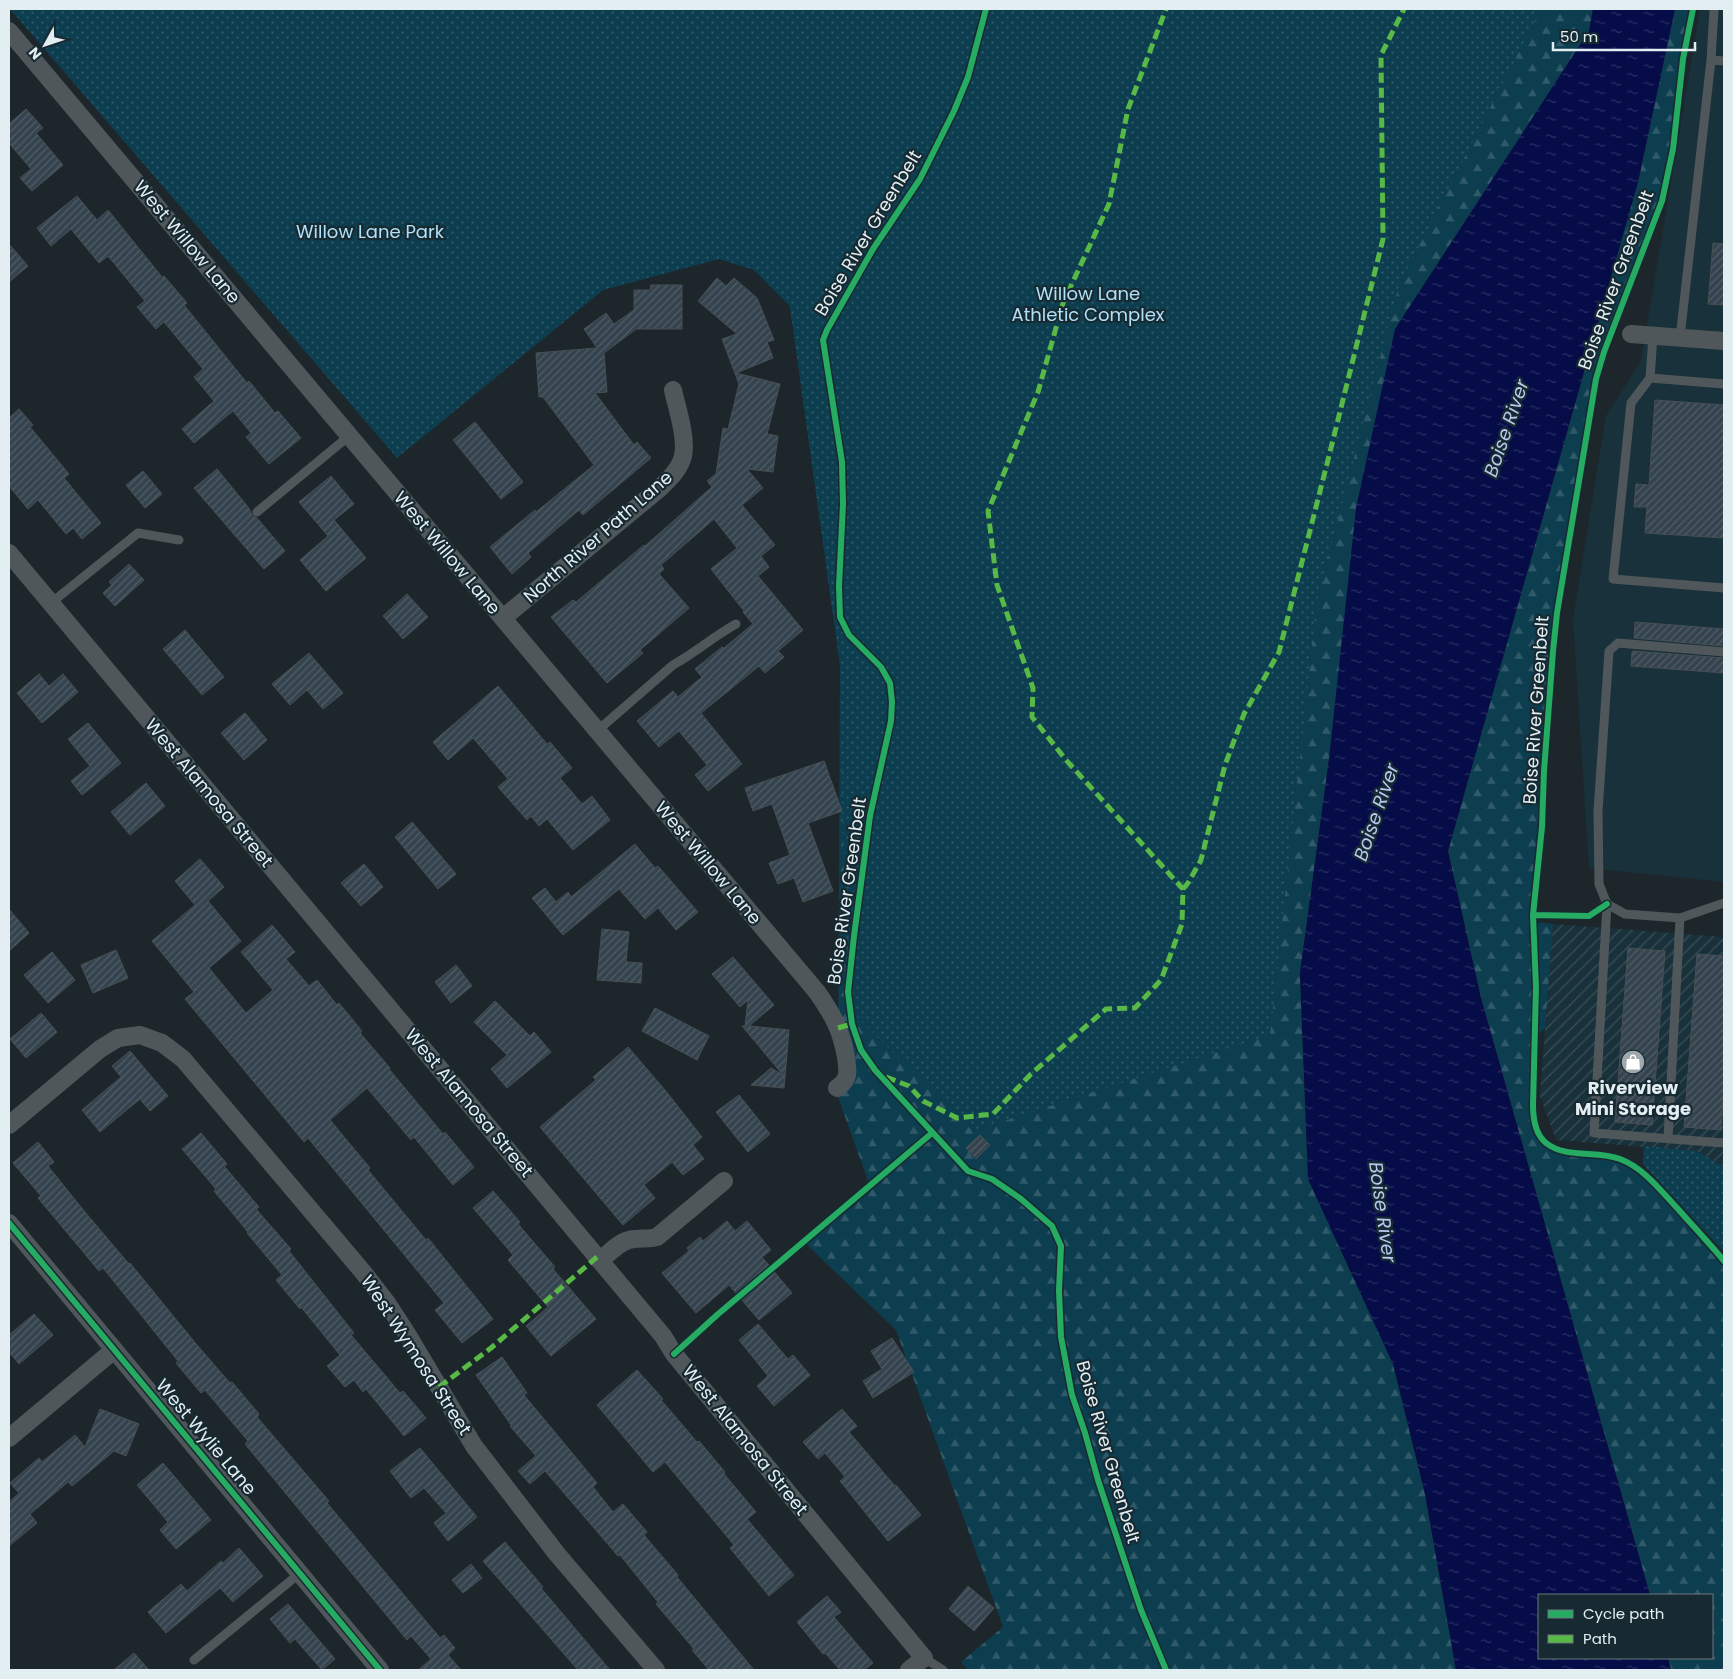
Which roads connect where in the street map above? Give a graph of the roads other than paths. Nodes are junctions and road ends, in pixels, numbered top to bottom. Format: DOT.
graph roads {
  1 [pos="1714,9"];
  2 [pos="9,31"];
  3 [pos="1711,60"];
  4 [pos="1724,61"];
  5 [pos="1631,334"];
  6 [pos="1653,336"];
  7 [pos="1680,338"];
  8 [pos="1724,341"];
  9 [pos="1650,378"];
  10 [pos="1724,384"];
  11 [pos="674,390"];
  12 [pos="350,436"];
  13 [pos="257,512"];
  14 [pos="179,540"];
  15 [pos="9,553"];
  16 [pos="1724,588"];
  17 [pos="51,603"];
  18 [pos="502,618"];
  19 [pos="736,624"];
  20 [pos="1724,652"];
  21 [pos="597,730"];
  22 [pos="1724,903"];
  23 [pos="1607,904"];
  24 [pos="1680,918"];
  25 [pos="837,1088"];
  26 [pos="9,1126"];
  27 [pos="1668,1138"];
  28 [pos="1724,1143"];
  29 [pos="724,1181"];
  30 [pos="9,1224"];
  31 [pos="600,1261"];
  32 [pos="114,1350"];
  33 [pos="9,1438"];
  34 [pos="300,1573"];
  35 [pos="924,1658"];
  36 [pos="194,1660"];
  37 [pos="380,1670"];
  38 [pos="656,1670"];
  39 [pos="909,1670"];
  40 [pos="943,1670"];
  1 -- 3 [label="lane"];
  2 -- 12 [label="street, West Willow Lane"];
  3 -- 4 [label="lane"];
  3 -- 7 [label="lane"];
  5 -- 6 [label="street"];
  6 -- 7 [label="street"];
  6 -- 9 [label="lane"];
  7 -- 8 [label="street"];
  9 -- 10 [label="lane"];
  9 -- 16 [label="lane"];
  11 -- 18 [label="street, North River Path Lane"];
  12 -- 13 [label="lane"];
  12 -- 18 [label="street, West Willow Lane"];
  14 -- 17 [label="lane"];
  15 -- 17 [label="street, West Alamosa Street"];
  17 -- 31 [label="street, West Alamosa Street"];
  18 -- 21 [label="street, West Willow Lane"];
  19 -- 21 [label="lane"];
  20 -- 23 [label="lane"];
  21 -- 25 [label="street, West Willow Lane"];
  22 -- 24 [label="lane"];
  23 -- 24 [label="lane"];
  23 -- 27 [label="lane"];
  24 -- 27 [label="lane"];
  26 -- 38 [label="street, West Wymosa Street"];
  27 -- 28 [label="lane"];
  29 -- 31 [label="street"];
  30 -- 32 [label="street, West Wylie Lane"];
  31 -- 35 [label="street, West Alamosa Street"];
  32 -- 33 [label="street"];
  32 -- 34 [label="street, West Wylie Lane"];
  34 -- 36 [label="lane"];
  34 -- 37 [label="street, West Wylie Lane"];
  35 -- 39 [label="street"];
  35 -- 40 [label="lane"];
}
